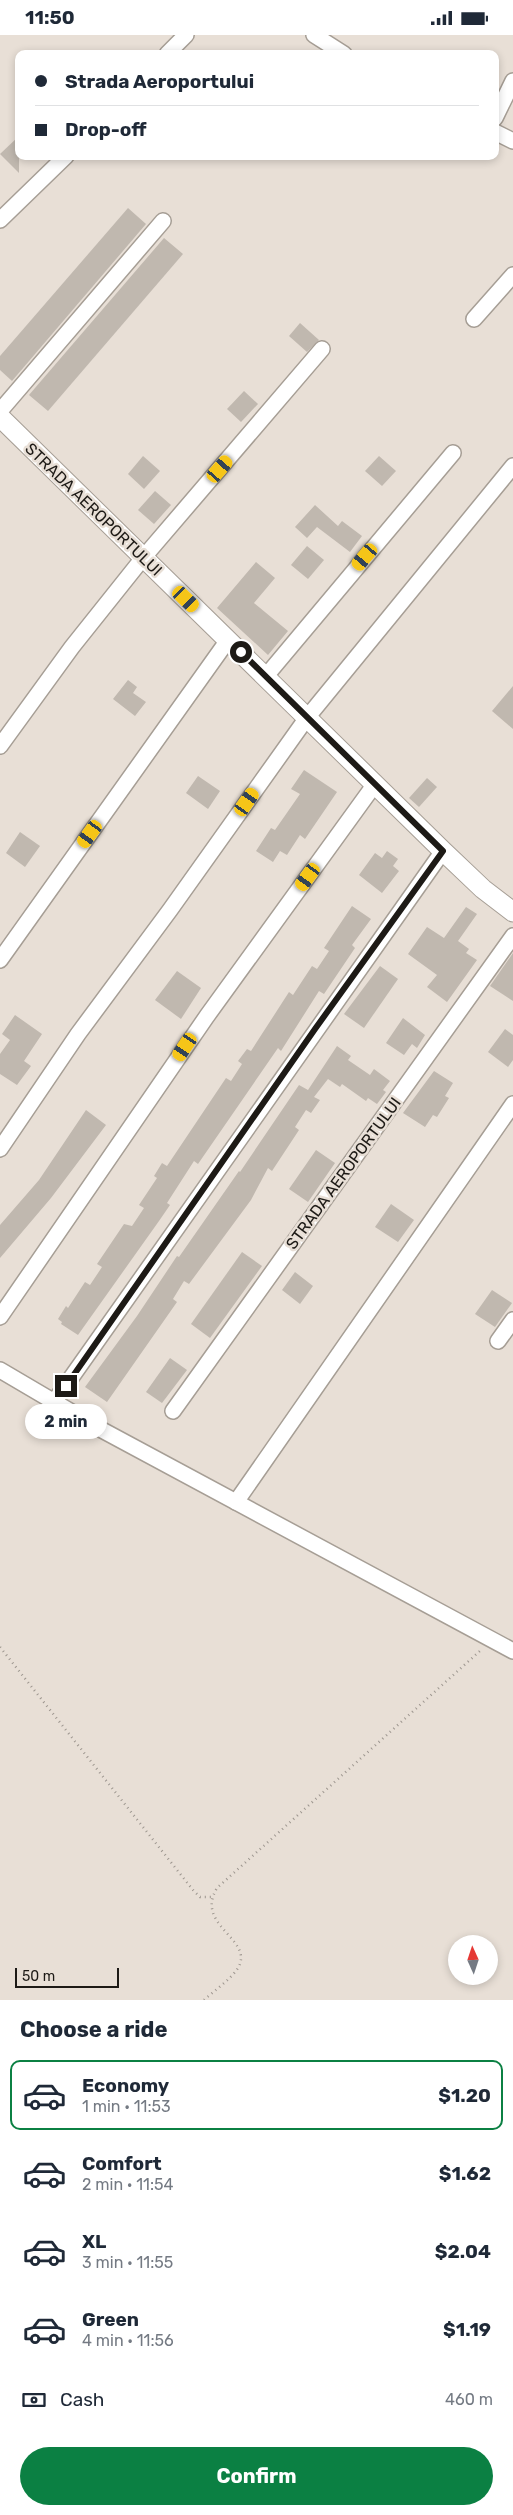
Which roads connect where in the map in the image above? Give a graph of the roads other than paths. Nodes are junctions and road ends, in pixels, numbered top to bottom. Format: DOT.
graph roads {
  1 [pos="186,35"];
  2 [pos="314,35"];
  3 [pos="171,50"];
  4 [pos="338,50"];
  5 [pos="513,81"];
  6 [pos="499,110"];
  7 [pos="499,134"];
  8 [pos="513,141"];
  9 [pos="62,160"];
  10 [pos="0,220"];
  11 [pos="163,221"];
  12 [pos="513,275"];
  13 [pos="474,319"];
  14 [pos="322,349"];
  15 [pos="0,411"];
  16 [pos="0,417"];
  17 [pos="453,453"];
  18 [pos="513,466"];
  19 [pos="143,558"];
  20 [pos="228,640"];
  21 [pos="266,677"];
  22 [pos="306,719"];
  23 [pos="0,746"];
  24 [pos="375,785"];
  25 [pos="443,851"];
  26 [pos="513,912"];
  27 [pos="513,935"];
  28 [pos="0,959"];
  29 [pos="513,1104"];
  30 [pos="0,1149"];
  31 [pos="0,1317"];
  32 [pos="513,1320"];
  33 [pos="498,1341"];
  34 [pos="0,1370"];
  35 [pos="54,1401"];
  36 [pos="173,1411"];
  37 [pos="236,1502"];
  38 [pos="513,1651"];
  1 -- 3 [label="street"];
  2 -- 4 [label="street"];
  5 -- 6 [label="street"];
  7 -- 8 [label="street"];
  9 -- 10 [label="street"];
  11 -- 15 [label="street"];
  12 -- 13 [label="street"];
  14 -- 19 [label="street"];
  16 -- 19 [label="street, STRADA AEROPORTULUI"];
  17 -- 21 [label="street"];
  18 -- 22 [label="street"];
  19 -- 20 [label="street, STRADA AEROPORTULUI"];
  19 -- 23 [label="street"];
  20 -- 21 [label="street, STRADA AEROPORTULUI"];
  20 -- 28 [label="street"];
  21 -- 22 [label="street, STRADA AEROPORTULUI"];
  22 -- 24 [label="street, STRADA AEROPORTULUI"];
  22 -- 30 [label="street"];
  24 -- 25 [label="street, STRADA AEROPORTULUI"];
  24 -- 31 [label="street"];
  25 -- 26 [label="street, STRADA AEROPORTULUI"];
  25 -- 35 [label="street"];
  27 -- 36 [label="street, STRADA AEROPORTULUI"];
  29 -- 37 [label="street"];
  32 -- 33 [label="street"];
  34 -- 35 [label="street"];
  35 -- 37 [label="street"];
  37 -- 38 [label="street"];
}
